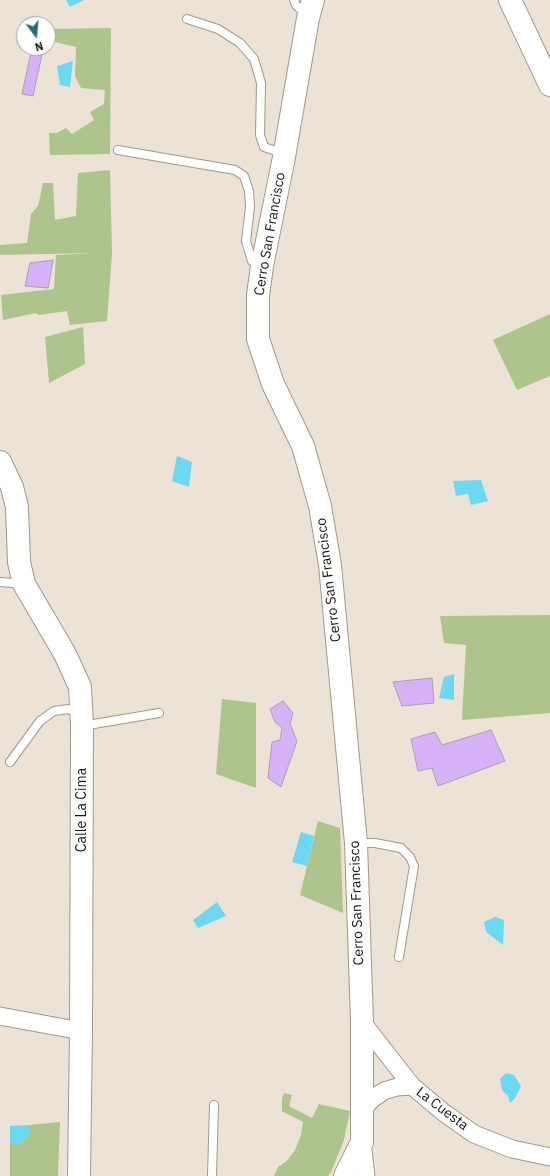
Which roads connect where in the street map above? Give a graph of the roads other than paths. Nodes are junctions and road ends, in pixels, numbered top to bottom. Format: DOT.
graph roads {
  1 [pos="294,0"];
  2 [pos="510,0"];
  3 [pos="310,9"];
  4 [pos="187,19"];
  5 [pos="550,85"];
  6 [pos="118,150"];
  7 [pos="284,157"];
  8 [pos="262,266"];
  9 [pos="0,462"];
  10 [pos="0,582"];
  11 [pos="24,584"];
  12 [pos="159,713"];
  13 [pos="82,720"];
  14 [pos="10,762"];
  15 [pos="356,843"];
  16 [pos="399,957"];
  17 [pos="0,1016"];
  18 [pos="362,1022"];
  19 [pos="82,1031"];
  20 [pos="412,1086"];
  21 [pos="214,1105"];
  22 [pos="362,1110"];
  23 [pos="362,1142"];
  24 [pos="550,1157"];
  25 [pos="79,1176"];
  26 [pos="212,1176"];
  27 [pos="345,1176"];
  28 [pos="366,1176"];
  1 -- 3 [label="lane"];
  2 -- 5 [label="street"];
  3 -- 7 [label="street, Cerro San Francisco"];
  4 -- 7 [label="lane"];
  6 -- 8 [label="lane"];
  7 -- 8 [label="street, Cerro San Francisco"];
  8 -- 15 [label="street, Cerro San Francisco"];
  9 -- 11 [label="street, Calle La Cima"];
  10 -- 11 [label="lane"];
  11 -- 13 [label="street, Calle La Cima"];
  12 -- 13 [label="lane"];
  13 -- 14 [label="lane"];
  13 -- 19 [label="street, Calle La Cima"];
  15 -- 16 [label="lane"];
  15 -- 18 [label="street, Cerro San Francisco"];
  17 -- 19 [label="street"];
  18 -- 20 [label="street, La Cuesta"];
  18 -- 22 [label="street, Cerro San Francisco"];
  19 -- 25 [label="street, Calle La Cima"];
  20 -- 22 [label="street"];
  20 -- 24 [label="street, La Cuesta"];
  21 -- 26 [label="lane"];
  22 -- 23 [label="street, Cerro San Francisco"];
  23 -- 27 [label="street"];
  23 -- 28 [label="street, Cerro San Francisco"];
}
